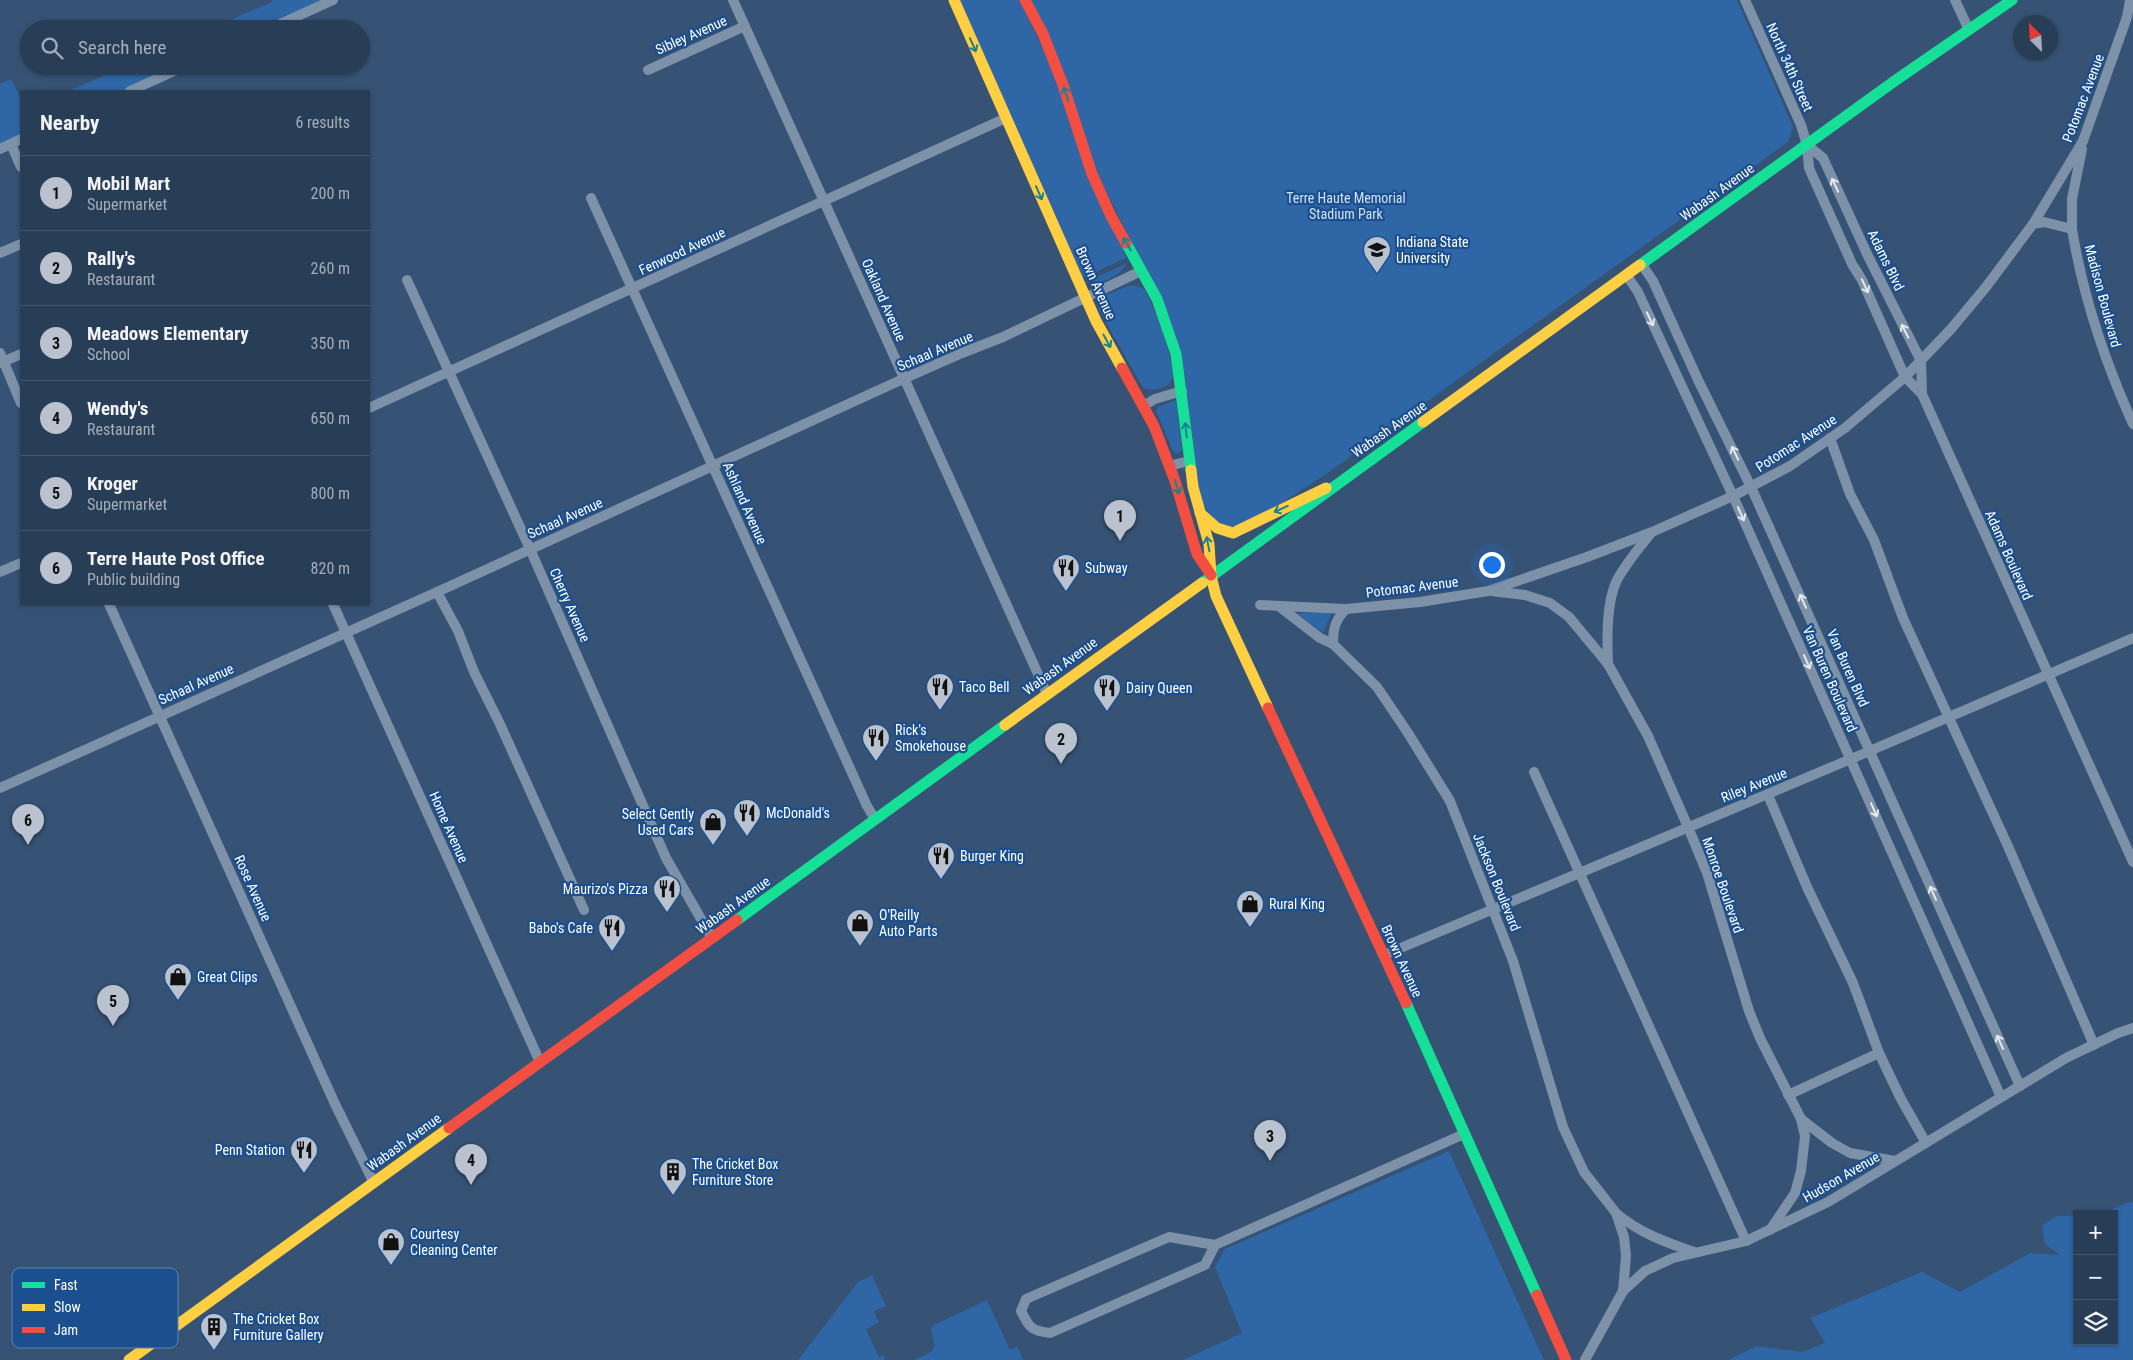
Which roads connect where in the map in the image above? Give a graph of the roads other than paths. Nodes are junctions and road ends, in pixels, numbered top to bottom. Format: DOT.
graph roads {
  1 [pos="333,0"];
  2 [pos="733,0"];
  3 [pos="954,0"];
  4 [pos="1025,0"];
  5 [pos="1745,0"];
  6 [pos="1955,0"];
  7 [pos="2012,0"];
  8 [pos="2130,0"];
  9 [pos="2130,15"];
  10 [pos="289,20"];
  11 [pos="745,26"];
  12 [pos="1969,30"];
  13 [pos="648,70"];
  14 [pos="165,75"];
  15 [pos="132,90"];
  16 [pos="1006,118"];
  17 [pos="20,140"];
  18 [pos="2083,141"];
  19 [pos="11,144"];
  20 [pos="1807,145"];
  21 [pos="0,149"];
  22 [pos="20,165"];
  23 [pos="591,198"];
  24 [pos="824,201"];
  25 [pos="2033,224"];
  26 [pos="2072,229"];
  27 [pos="20,244"];
  28 [pos="0,253"];
  29 [pos="1868,256"];
  30 [pos="1852,264"];
  31 [pos="1642,265"];
  32 [pos="1141,271"];
  33 [pos="1627,276"];
  34 [pos="407,280"];
  35 [pos="632,289"];
  36 [pos="1085,297"];
  37 [pos="20,354"];
  38 [pos="1,359"];
  39 [pos="1921,361"];
  40 [pos="450,372"];
  41 [pos="1906,377"];
  42 [pos="904,379"];
  43 [pos="1182,391"];
  44 [pos="1922,394"];
  45 [pos="20,401"];
  46 [pos="1143,406"];
  47 [pos="370,408"];
  48 [pos="2133,424"];
  49 [pos="1830,438"];
  50 [pos="1189,461"];
  51 [pos="714,466"];
  52 [pos="1170,466"];
  53 [pos="1341,481"];
  54 [pos="1751,486"];
  55 [pos="1732,496"];
  56 [pos="1199,512"];
  57 [pos="1652,532"];
  58 [pos="530,549"];
  59 [pos="20,563"];
  60 [pos="0,572"];
  61 [pos="1211,576"];
  62 [pos="1488,591"];
  63 [pos="437,592"];
  64 [pos="110,605"];
  65 [pos="334,605"];
  66 [pos="1260,605"];
  67 [pos="1280,606"];
  68 [pos="1346,609"];
  69 [pos="346,632"];
  70 [pos="2133,638"];
  71 [pos="1333,644"];
  72 [pos="1608,664"];
  73 [pos="2047,673"];
  74 [pos="1047,694"];
  75 [pos="160,715"];
  76 [pos="1948,717"];
  77 [pos="1870,751"];
  78 [pos="1851,759"];
  79 [pos="1534,772"];
  80 [pos="0,788"];
  81 [pos="1768,795"];
  82 [pos="875,819"];
  83 [pos="1688,827"];
  84 [pos="2133,862"];
  85 [pos="1581,873"];
  86 [pos="584,910"];
  87 [pos="1493,910"];
  88 [pos="712,938"];
  89 [pos="1384,955"];
  90 [pos="2133,1028"];
  91 [pos="2094,1045"];
  92 [pos="1880,1053"];
  93 [pos="540,1062"];
  94 [pos="2020,1086"];
  95 [pos="1788,1095"];
  96 [pos="2001,1097"];
  97 [pos="1801,1120"];
  98 [pos="1464,1134"];
  99 [pos="1926,1143"];
  100 [pos="1895,1161"];
  101 [pos="374,1183"];
  102 [pos="1616,1213"];
  103 [pos="1770,1230"];
  104 [pos="1746,1241"];
  105 [pos="1215,1245"];
  106 [pos="1694,1252"];
  107 [pos="1623,1291"];
  108 [pos="178,1324"];
  109 [pos="145,1348"];
  110 [pos="128,1360"];
  111 [pos="1566,1360"];
  112 [pos="1585,1360"];
  1 -- 10 [label="street"];
  2 -- 11 [label="street, Oakland Avenue"];
  3 -- 16 [label="main road, Brown Avenue, one-way"];
  32 -- 4 [label="main road, Brown Avenue, one-way"];
  5 -- 20 [label="street, North 34th Street"];
  6 -- 12 [label="street"];
  7 -- 12 [label="main road, Wabash Avenue"];
  8 -- 9 [label="street, Potomac Avenue"];
  9 -- 18 [label="street, Potomac Avenue"];
  11 -- 13 [label="street, Sibley Avenue"];
  11 -- 24 [label="street, Oakland Avenue"];
  12 -- 20 [label="main road, Wabash Avenue"];
  14 -- 15 [label="street"];
  16 -- 24 [label="street, Fenwood Avenue"];
  16 -- 36 [label="main road, Brown Avenue, one-way"];
  17 -- 19 [label="street"];
  18 -- 25 [label="street, Potomac Avenue"];
  18 -- 26 [label="street, Madison Boulevard"];
  19 -- 21 [label="street"];
  19 -- 22 [label="street"];
  29 -- 20 [label="street, Adams Blvd, one-way"];
  20 -- 30 [label="street, Adams Boulevard"];
  20 -- 31 [label="main road, Wabash Avenue"];
  23 -- 35 [label="street, Ashland Avenue"];
  24 -- 35 [label="street, Fenwood Avenue"];
  24 -- 42 [label="street, Oakland Avenue"];
  25 -- 26 [label="street, Madison Boulevard"];
  25 -- 39 [label="street, Potomac Avenue"];
  26 -- 48 [label="street, Madison Boulevard"];
  27 -- 28 [label="street"];
  29 -- 30 [label="street"];
  39 -- 29 [label="street, Adams Blvd, one-way"];
  30 -- 41 [label="street, Adams Boulevard, one-way"];
  31 -- 33 [label="main road, Wabash Avenue"];
  54 -- 31 [label="street, Van Buren Blvd, one-way"];
  32 -- 36 [label="street, Schaal Avenue"];
  32 -- 43 [label="main road, Brown Avenue"];
  33 -- 53 [label="main road, Wabash Avenue"];
  33 -- 55 [label="street, Van Buren Boulevard, one-way"];
  34 -- 40 [label="street, Cherry Avenue"];
  35 -- 40 [label="street, Fenwood Avenue"];
  35 -- 51 [label="street, Ashland Avenue"];
  36 -- 42 [label="street, Schaal Avenue"];
  36 -- 46 [label="main road, Brown Avenue, one-way"];
  37 -- 38 [label="street"];
  38 -- 45 [label="street"];
  39 -- 41 [label="street, Potomac Avenue"];
  39 -- 44 [label="street, Adams Blvd"];
  40 -- 47 [label="street, Fenwood Avenue"];
  40 -- 58 [label="street, Cherry Avenue"];
  41 -- 44 [label="street, Adams Boulevard"];
  41 -- 49 [label="street, Potomac Avenue"];
  42 -- 51 [label="street, Schaal Avenue"];
  42 -- 74 [label="street, Oakland Avenue"];
  43 -- 46 [label="street"];
  50 -- 43 [label="main road, Brown Avenue, one-way"];
  44 -- 73 [label="street, Adams Boulevard"];
  46 -- 52 [label="main road, Brown Avenue"];
  49 -- 54 [label="street, Potomac Avenue"];
  49 -- 76 [label="street"];
  50 -- 52 [label="street"];
  50 -- 56 [label="main road, Brown Avenue"];
  51 -- 58 [label="street, Schaal Avenue"];
  51 -- 82 [label="street, Ashland Avenue"];
  52 -- 61 [label="main road, Brown Avenue, one-way"];
  53 -- 56 [label="main road, one-way"];
  53 -- 61 [label="main road, Wabash Avenue"];
  54 -- 55 [label="street, Potomac Avenue"];
  77 -- 54 [label="street, Van Buren Blvd, one-way"];
  55 -- 57 [label="street, Potomac Avenue"];
  55 -- 78 [label="street, Van Buren Boulevard, one-way"];
  61 -- 56 [label="main road, Brown Avenue, one-way"];
  57 -- 62 [label="street, Potomac Avenue"];
  57 -- 72 [label="street, Monroe Boulevard"];
  58 -- 63 [label="street, Schaal Avenue"];
  58 -- 88 [label="street, Cherry Avenue"];
  59 -- 60 [label="street"];
  61 -- 74 [label="main road, Wabash Avenue"];
  61 -- 89 [label="main road, Brown Avenue"];
  62 -- 68 [label="street, Potomac Avenue"];
  62 -- 72 [label="street, Monroe Boulevard"];
  63 -- 69 [label="street, Schaal Avenue"];
  63 -- 86 [label="street"];
  64 -- 75 [label="street, Rose Avenue"];
  65 -- 69 [label="street, Home Avenue"];
  66 -- 67 [label="street, Potomac Avenue"];
  67 -- 68 [label="street, Potomac Avenue"];
  67 -- 71 [label="street, Jackson Boulevard"];
  68 -- 71 [label="street"];
  69 -- 75 [label="street, Schaal Avenue"];
  69 -- 93 [label="street, Home Avenue"];
  70 -- 73 [label="street, Riley Avenue"];
  71 -- 87 [label="street, Jackson Boulevard"];
  72 -- 83 [label="street, Monroe Boulevard"];
  73 -- 76 [label="street, Riley Avenue"];
  73 -- 84 [label="street, Adams Boulevard"];
  74 -- 82 [label="main road, Wabash Avenue"];
  75 -- 80 [label="street, Schaal Avenue"];
  75 -- 101 [label="street, Rose Avenue"];
  76 -- 77 [label="street, Riley Avenue"];
  76 -- 91 [label="street"];
  77 -- 78 [label="street, Riley Avenue"];
  94 -- 77 [label="street, Van Buren Blvd, one-way"];
  78 -- 81 [label="street, Riley Avenue"];
  78 -- 96 [label="street, Van Buren Boulevard, one-way"];
  79 -- 85 [label="street"];
  81 -- 83 [label="street, Riley Avenue"];
  81 -- 92 [label="street"];
  82 -- 88 [label="main road, Wabash Avenue"];
  83 -- 85 [label="street, Riley Avenue"];
  83 -- 95 [label="street, Monroe Boulevard"];
  85 -- 87 [label="street, Riley Avenue"];
  85 -- 104 [label="street"];
  87 -- 89 [label="street, Riley Avenue"];
  87 -- 102 [label="street, Jackson Boulevard"];
  88 -- 93 [label="main road, Wabash Avenue"];
  89 -- 98 [label="main road, Brown Avenue"];
  90 -- 91 [label="street, Hudson Avenue"];
  91 -- 94 [label="street, Hudson Avenue"];
  92 -- 95 [label="street"];
  92 -- 99 [label="street"];
  93 -- 101 [label="main road, Wabash Avenue"];
  94 -- 96 [label="street, Hudson Avenue"];
  95 -- 97 [label="street, Monroe Boulevard"];
  96 -- 99 [label="street, Hudson Avenue"];
  97 -- 100 [label="street, Monroe Boulevard"];
  97 -- 103 [label="street, Monroe Boulevard"];
  98 -- 105 [label="street"];
  98 -- 111 [label="main road, Brown Avenue"];
  99 -- 100 [label="street, Hudson Avenue"];
  100 -- 103 [label="street, Hudson Avenue"];
  101 -- 108 [label="main road, Wabash Avenue"];
  102 -- 106 [label="street, Jackson Boulevard"];
  102 -- 107 [label="street, Jackson Boulevard"];
  103 -- 104 [label="street, Hudson Avenue"];
  104 -- 106 [label="street, Hudson Avenue"];
  105 -- 105 [label="street"];
  106 -- 107 [label="street, Hudson Avenue"];
  107 -- 112 [label="street, Hudson Avenue"];
  109 -- 110 [label="main road, Wabash Avenue"];
}
